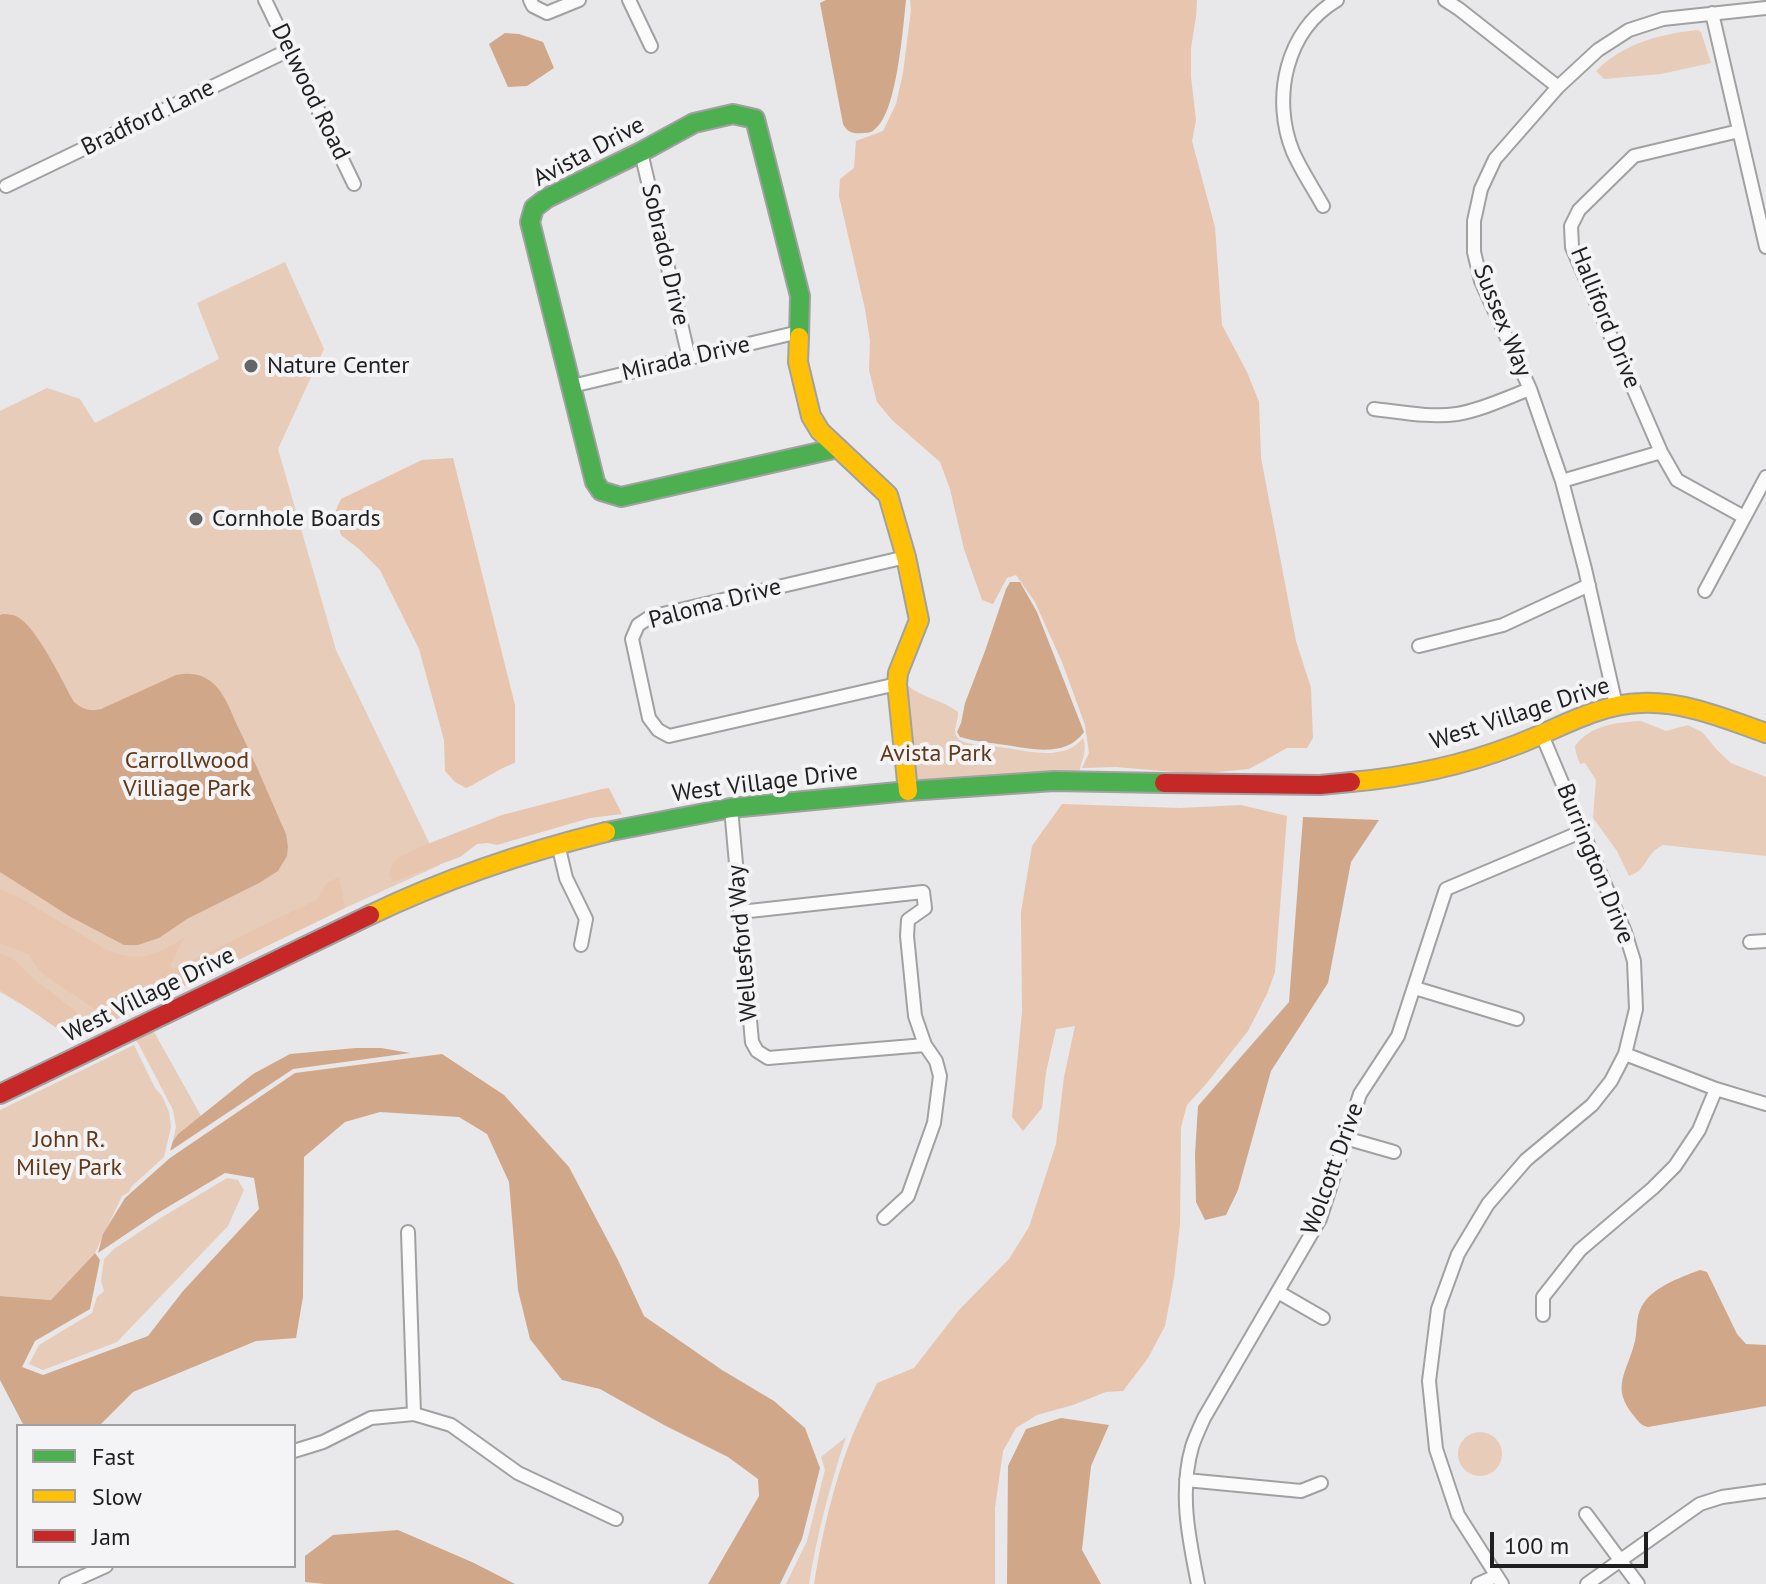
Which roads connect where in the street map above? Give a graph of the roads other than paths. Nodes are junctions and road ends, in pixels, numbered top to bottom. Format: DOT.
graph roads {
  1 [pos="265,0"];
  2 [pos="530,0"];
  3 [pos="579,0"];
  4 [pos="629,0"];
  5 [pos="1337,0"];
  6 [pos="1445,0"];
  7 [pos="1766,8"];
  8 [pos="1712,13"];
  9 [pos="651,46"];
  10 [pos="289,50"];
  11 [pos="1558,87"];
  12 [pos="1739,131"];
  13 [pos="641,152"];
  14 [pos="354,184"];
  15 [pos="6,186"];
  16 [pos="1323,206"];
  17 [pos="1766,247"];
  18 [pos="799,332"];
  19 [pos="689,358"];
  20 [pos="572,386"];
  21 [pos="1530,389"];
  22 [pos="1374,409"];
  23 [pos="838,448"];
  24 [pos="1661,452"];
  25 [pos="1766,477"];
  26 [pos="1562,481"];
  27 [pos="1744,517"];
  28 [pos="906,557"];
  29 [pos="1589,585"];
  30 [pos="1705,591"];
  31 [pos="1419,646"];
  32 [pos="897,684"];
  33 [pos="1616,705"];
  34 [pos="1766,733"];
  35 [pos="1542,735"];
  36 [pos="908,791"];
  37 [pos="731,808"];
  38 [pos="1583,831"];
  39 [pos="558,844"];
  40 [pos="740,912"];
  41 [pos="1766,941"];
  42 [pos="1750,942"];
  43 [pos="581,945"];
  44 [pos="1415,988"];
  45 [pos="1517,1019"];
  46 [pos="925,1045"];
  47 [pos="1625,1054"];
  48 [pos="1716,1089"];
  49 [pos="0,1094"];
  50 [pos="1766,1104"];
  51 [pos="1345,1138"];
  52 [pos="1394,1152"];
  53 [pos="884,1218"];
  54 [pos="408,1232"];
  55 [pos="1278,1292"];
  56 [pos="1543,1315"];
  57 [pos="1323,1318"];
  58 [pos="414,1414"];
  59 [pos="296,1450"];
  60 [pos="1186,1480"];
  61 [pos="1321,1483"];
  62 [pos="1766,1491"];
  63 [pos="1586,1514"];
  64 [pos="616,1519"];
  65 [pos="1620,1560"];
  66 [pos="102,1568"];
  67 [pos="1499,1580"];
  68 [pos="66,1584"];
  69 [pos="1198,1584"];
  70 [pos="1478,1584"];
  71 [pos="1587,1584"];
  72 [pos="1638,1584"];
  1 -- 10 [label="street, Delwood Road"];
  2 -- 3 [label="street"];
  4 -- 9 [label="street"];
  5 -- 16 [label="street"];
  6 -- 11 [label="street"];
  7 -- 8 [label="street, Sussex Way"];
  8 -- 11 [label="street, Sussex Way"];
  8 -- 12 [label="street"];
  10 -- 14 [label="street, Delwood Road"];
  10 -- 15 [label="street, Bradford Lane"];
  11 -- 21 [label="street, Sussex Way"];
  12 -- 17 [label="street"];
  12 -- 24 [label="street, Halliford Drive"];
  13 -- 18 [label="street, Avista Drive"];
  13 -- 19 [label="street, Sobrado Drive"];
  13 -- 20 [label="street, Avista Drive"];
  18 -- 19 [label="street, Mirada Drive"];
  18 -- 23 [label="street, Avista Drive"];
  19 -- 20 [label="street, Mirada Drive"];
  20 -- 23 [label="street, Avista Drive"];
  21 -- 22 [label="street"];
  21 -- 26 [label="street, Sussex Way"];
  23 -- 28 [label="street, Avista Drive"];
  24 -- 26 [label="street"];
  24 -- 27 [label="street, Halliford Drive"];
  25 -- 27 [label="street"];
  26 -- 29 [label="street, Sussex Way"];
  27 -- 30 [label="street"];
  28 -- 32 [label="street, Avista Drive"];
  28 -- 32 [label="street, Paloma Drive"];
  29 -- 31 [label="street"];
  29 -- 33 [label="street, Sussex Way"];
  32 -- 36 [label="street, Avista Drive"];
  33 -- 34 [label="street, West Village Drive"];
  33 -- 35 [label="street, West Village Drive"];
  35 -- 36 [label="street, West Village Drive"];
  35 -- 38 [label="street, Burrington Drive"];
  36 -- 37 [label="street, West Village Drive"];
  37 -- 39 [label="street, West Village Drive"];
  37 -- 40 [label="street, Wellesford Way"];
  38 -- 44 [label="street, Wolcott Drive"];
  38 -- 47 [label="street, Burrington Drive"];
  39 -- 43 [label="street"];
  39 -- 49 [label="street, West Village Drive"];
  40 -- 46 [label="street, Wellesford Way"];
  40 -- 46 [label="street"];
  41 -- 42 [label="street"];
  44 -- 45 [label="street"];
  44 -- 51 [label="street, Wolcott Drive"];
  46 -- 53 [label="street"];
  47 -- 48 [label="street"];
  47 -- 67 [label="street, Burrington Drive"];
  48 -- 50 [label="street"];
  48 -- 56 [label="street"];
  51 -- 52 [label="street"];
  51 -- 55 [label="street, Wolcott Drive"];
  54 -- 58 [label="street"];
  55 -- 57 [label="street"];
  55 -- 60 [label="street, Wolcott Drive"];
  58 -- 59 [label="street"];
  58 -- 64 [label="street"];
  60 -- 61 [label="street"];
  60 -- 69 [label="street, Wolcott Drive"];
  62 -- 65 [label="street"];
  63 -- 65 [label="street"];
  65 -- 71 [label="street"];
  65 -- 72 [label="street"];
  66 -- 68 [label="street"];
  67 -- 70 [label="street"];
}
